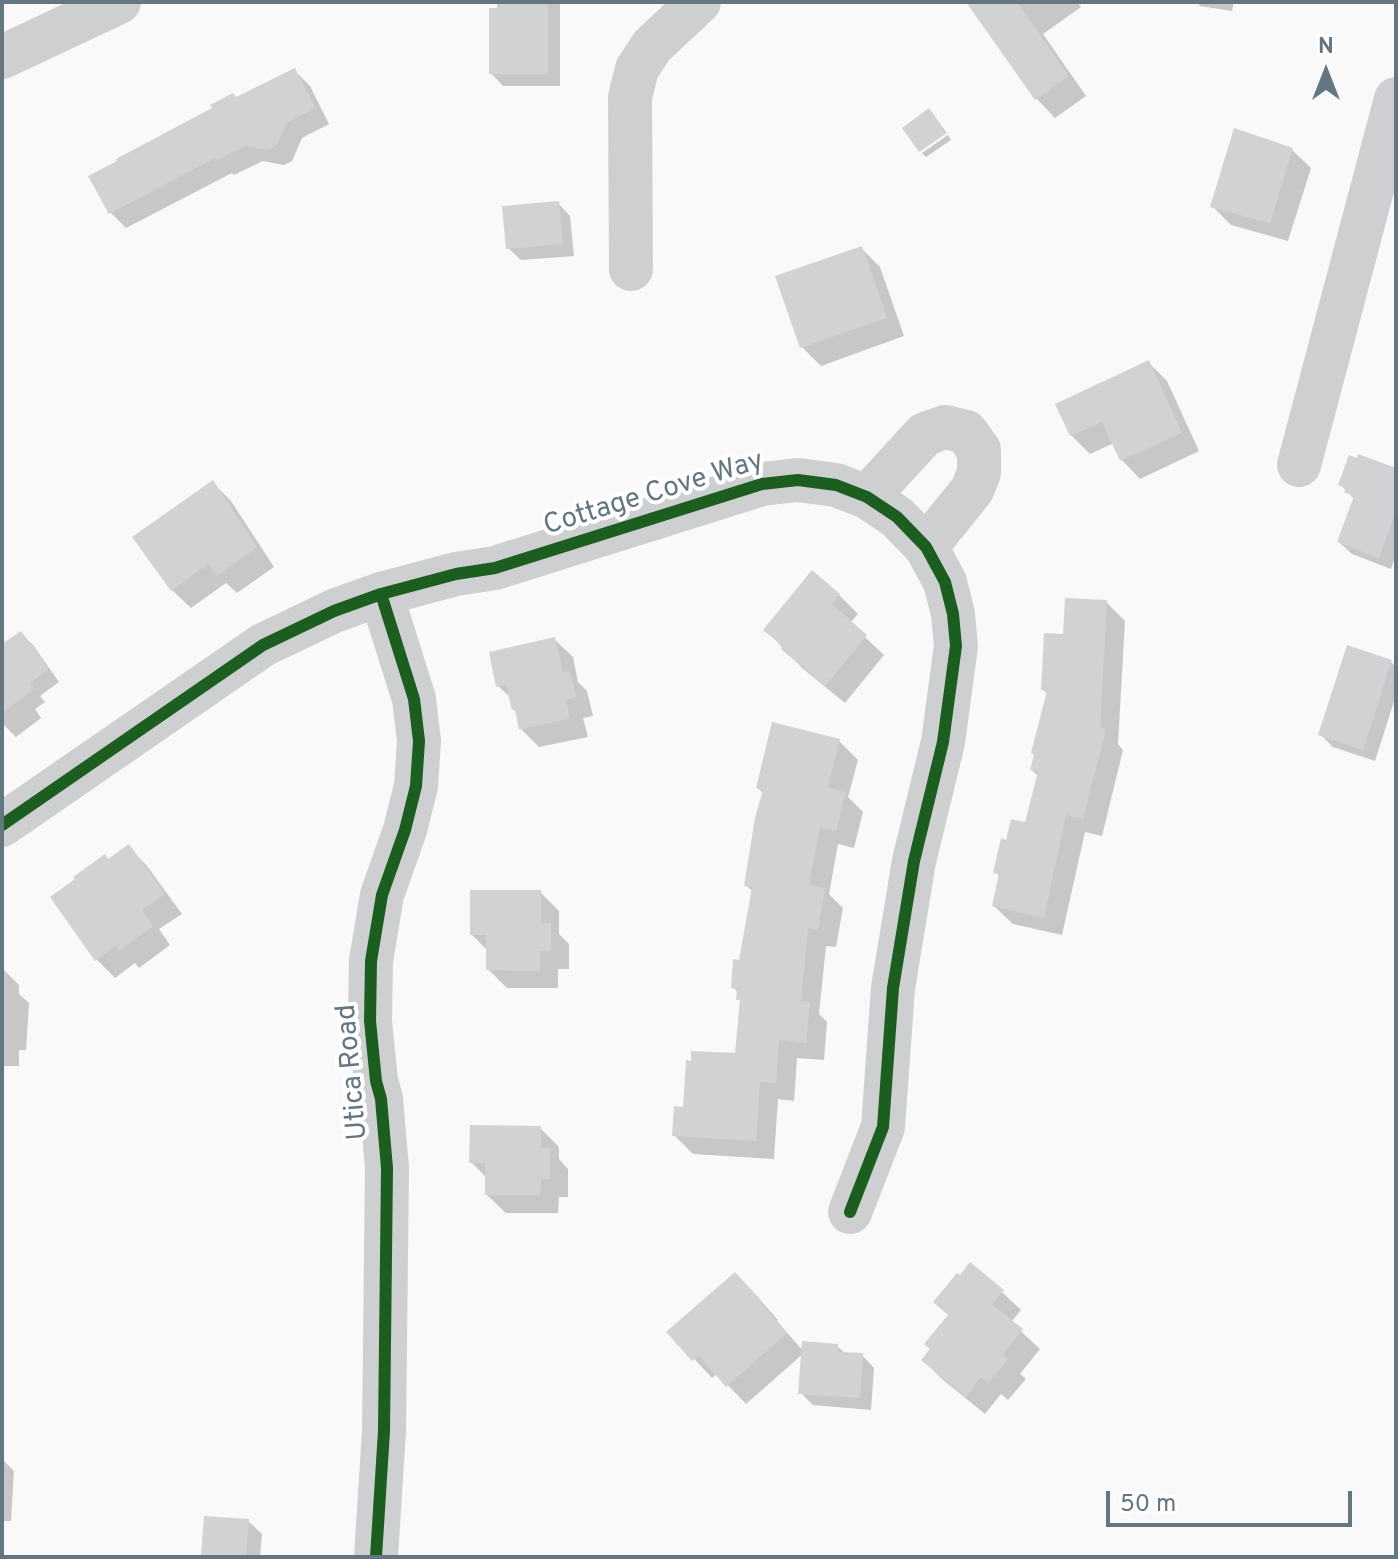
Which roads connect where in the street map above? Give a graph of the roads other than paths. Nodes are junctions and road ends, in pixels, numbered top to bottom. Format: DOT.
graph roads {
  1 [pos="119,2"];
  2 [pos="699,2"];
  3 [pos="2,57"];
  4 [pos="1396,99"];
  5 [pos="631,269"];
  6 [pos="1299,465"];
  7 [pos="867,497"];
  8 [pos="926,547"];
  9 [pos="381,594"];
  10 [pos="2,825"];
  11 [pos="850,1212"];
  12 [pos="376,1557"];
  1 -- 3 [label="street"];
  2 -- 5 [label="street"];
  4 -- 6 [label="street"];
  7 -- 8 [label="street, Cottage Cove Way"];
  7 -- 8 [label="street"];
  7 -- 9 [label="street, Cottage Cove Way"];
  8 -- 11 [label="street, Cottage Cove Way"];
  9 -- 10 [label="street, Cottage Cove Way"];
  9 -- 12 [label="street, Utica Road"];
}
